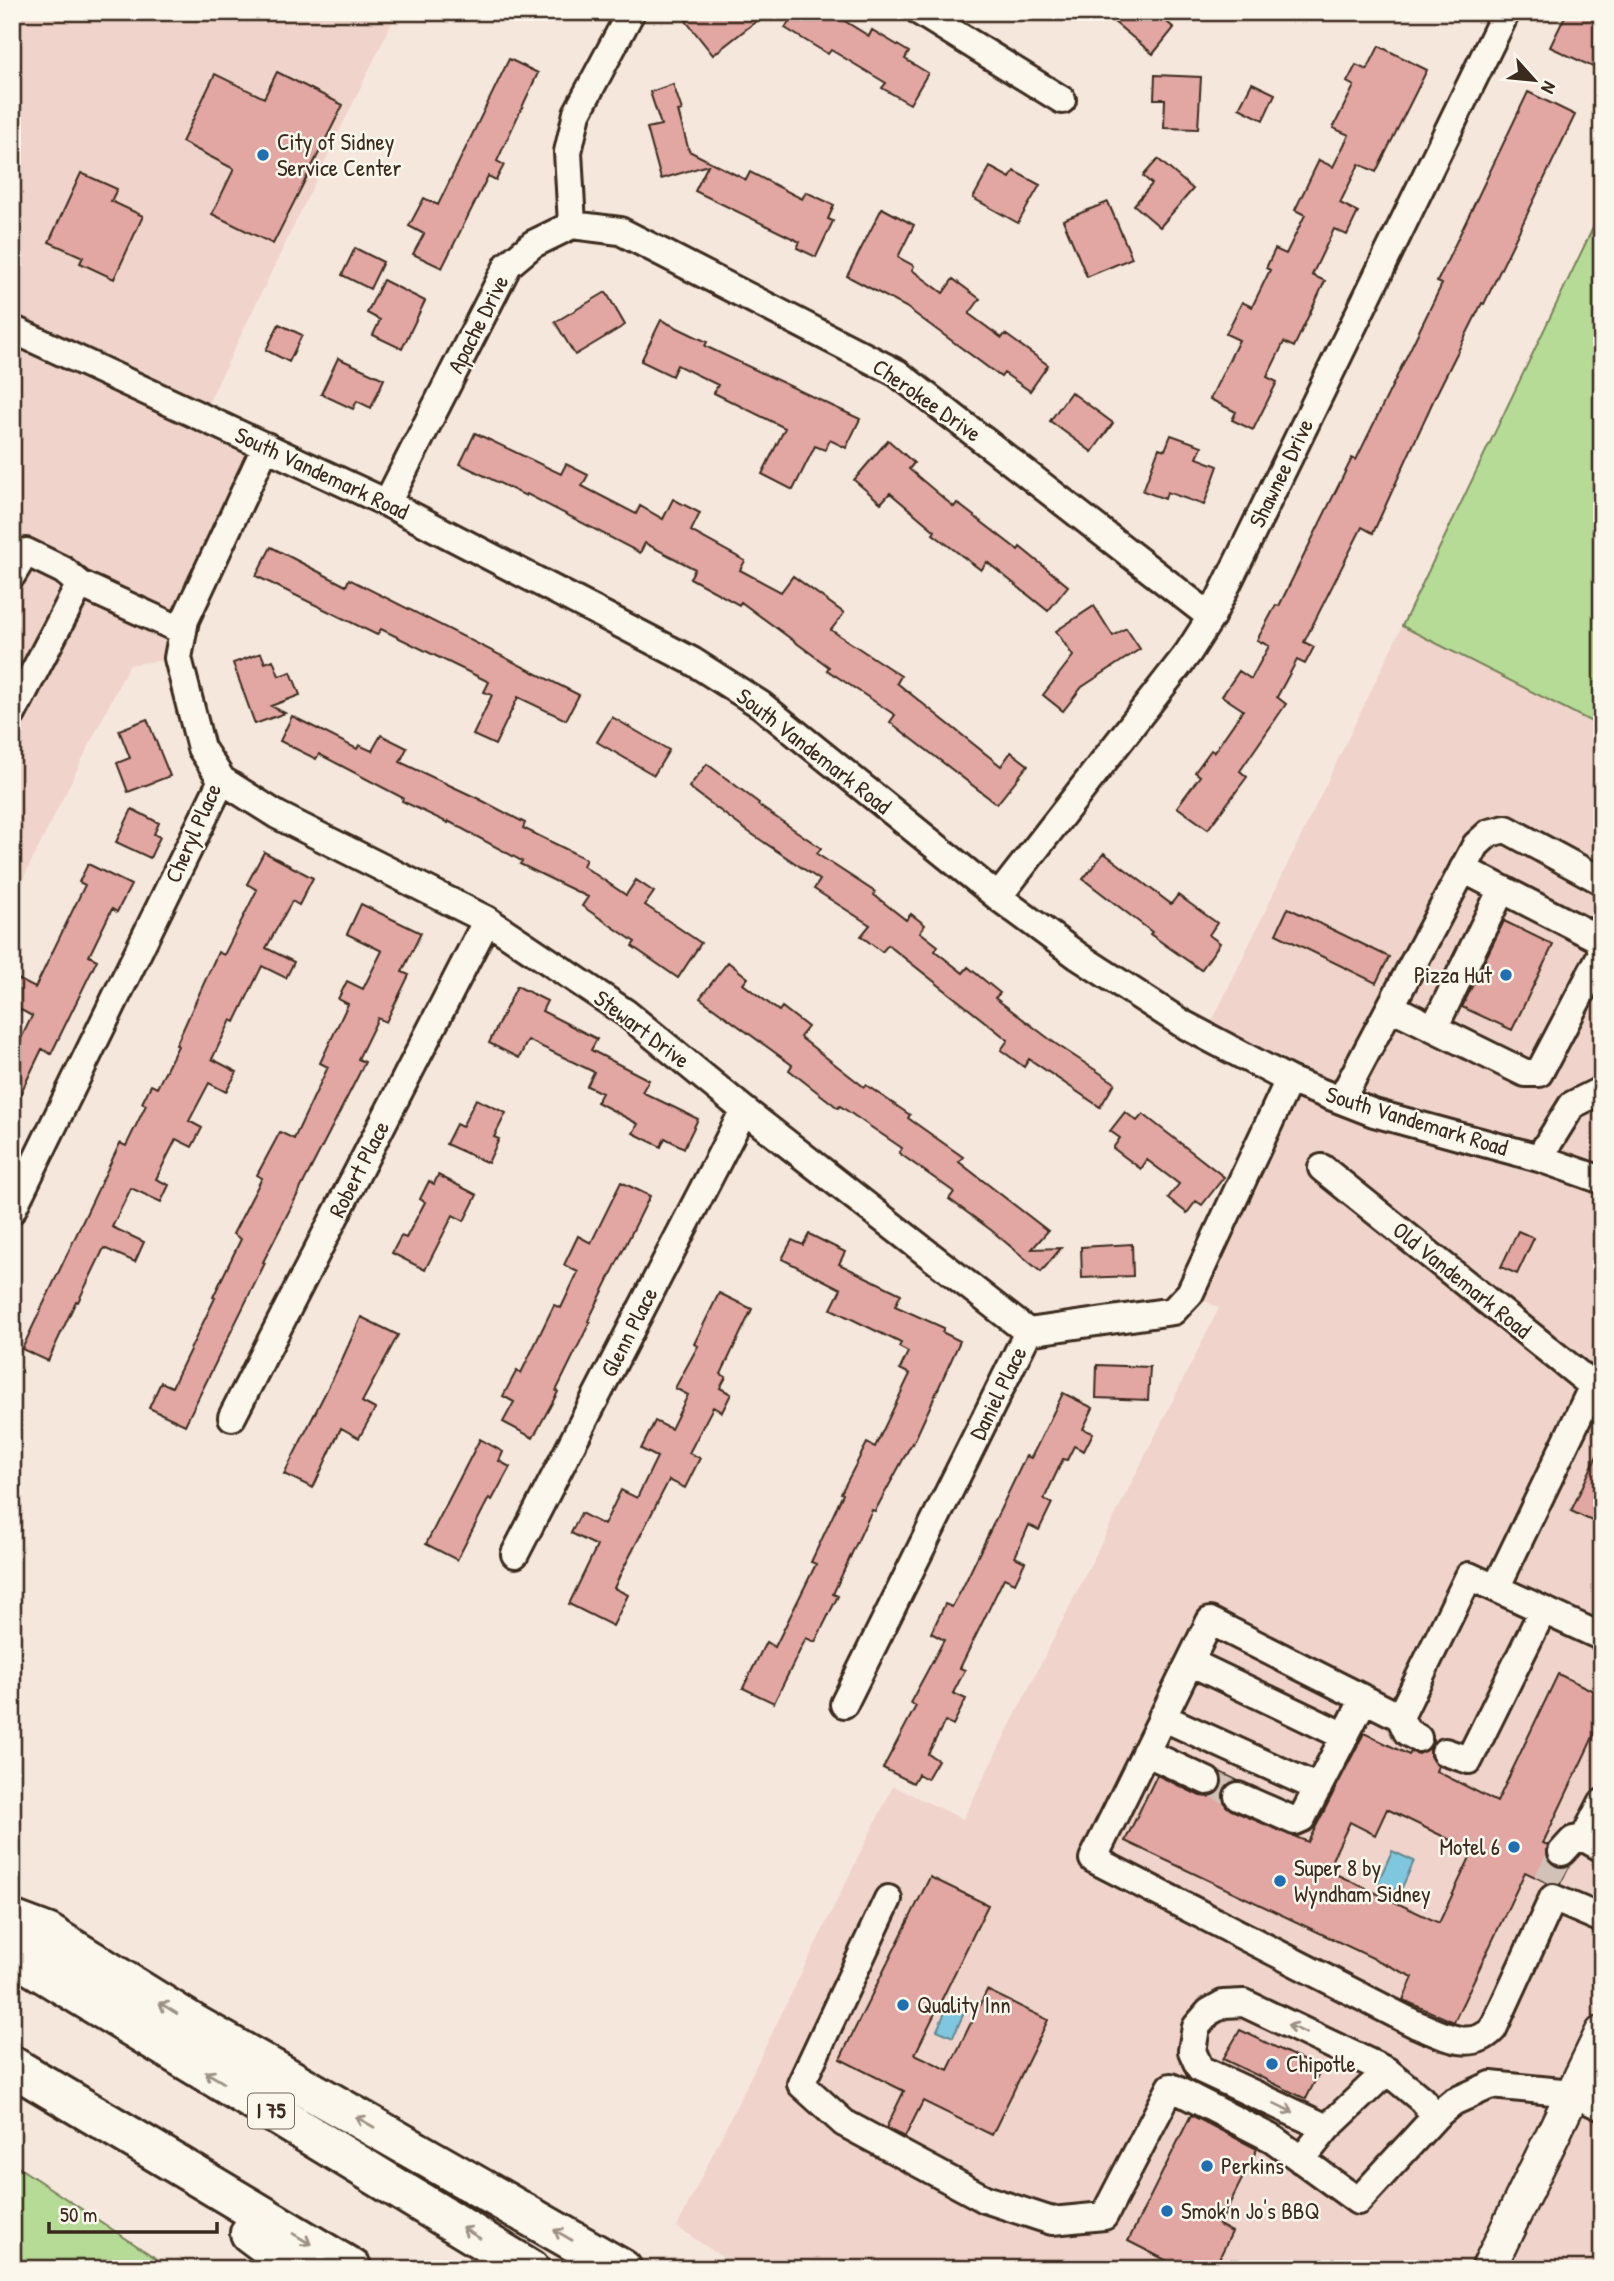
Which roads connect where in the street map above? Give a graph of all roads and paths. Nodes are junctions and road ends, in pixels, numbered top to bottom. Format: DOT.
graph roads {
  1 [pos="631,12"];
  2 [pos="920,12"];
  3 [pos="1506,12"];
  4 [pos="1062,100"];
  5 [pos="572,225"];
  6 [pos="12,329"];
  7 [pos="266,446"];
  8 [pos="387,503"];
  9 [pos="12,575"];
  10 [pos="80,584"];
  11 [pos="1211,617"];
  12 [pos="183,631"];
  13 [pos="12,714"];
  14 [pos="222,780"];
  15 [pos="1463,869"];
  16 [pos="1602,881"];
  17 [pos="1502,889"];
  18 [pos="998,897"];
  19 [pos="487,920"];
  20 [pos="1391,1007"];
  21 [pos="1434,1028"];
  22 [pos="1289,1080"];
  23 [pos="1602,1090"];
  24 [pos="1341,1100"];
  25 [pos="744,1110"];
  26 [pos="1539,1158"];
  27 [pos="1322,1168"];
  28 [pos="1602,1180"];
  29 [pos="12,1210"];
  30 [pos="1028,1332"];
  31 [pos="1597,1390"];
  32 [pos="232,1418"];
  33 [pos="515,1554"];
  34 [pos="1496,1588"];
  35 [pos="1543,1610"];
  36 [pos="1602,1637"];
  37 [pos="1189,1662"];
  38 [pos="1364,1699"];
  39 [pos="844,1704"];
  40 [pos="1163,1717"];
  41 [pos="1400,1717"];
  42 [pos="1344,1736"];
  43 [pos="1418,1738"];
  44 [pos="1145,1752"];
  45 [pos="1445,1752"];
  46 [pos="1207,1781"];
  47 [pos="1318,1788"];
  48 [pos="1238,1796"];
  49 [pos="1602,1803"];
  50 [pos="1582,1846"];
  51 [pos="888,1899"];
  52 [pos="1602,1919"];
  53 [pos="12,1920"];
  54 [pos="12,1954"];
  55 [pos="1602,2034"];
  56 [pos="12,2066"];
  57 [pos="1200,2069"];
  58 [pos="1387,2071"];
  59 [pos="1572,2093"];
  60 [pos="1186,2094"];
  61 [pos="75,2102"];
  62 [pos="1602,2107"];
  63 [pos="1436,2116"];
  64 [pos="1326,2128"];
  65 [pos="1301,2160"];
  66 [pos="298,2269"];
  67 [pos="352,2269"];
  68 [pos="530,2269"];
  69 [pos="622,2269"];
  70 [pos="1488,2269"];
  1 -- 5 [label="street"];
  2 -- 4 [label="street"];
  3 -- 11 [label="street, Shawnee Drive"];
  5 -- 8 [label="street, Apache Drive"];
  5 -- 11 [label="street, Cherokee Drive"];
  6 -- 7 [label="street, South Vandemark Road"];
  7 -- 8 [label="street, South Vandemark Road"];
  7 -- 12 [label="street, Cheryl Place"];
  8 -- 18 [label="street, South Vandemark Road"];
  9 -- 10 [label="street"];
  10 -- 12 [label="street"];
  10 -- 13 [label="street"];
  11 -- 18 [label="street, Shawnee Drive"];
  12 -- 14 [label="street, Cheryl Place"];
  14 -- 19 [label="street, Stewart Drive"];
  14 -- 29 [label="street, Cheryl Place"];
  15 -- 16 [label="street"];
  15 -- 17 [label="street"];
  15 -- 20 [label="street"];
  17 -- 21 [label="street"];
  17 -- 21 [label="street"];
  18 -- 22 [label="street, South Vandemark Road"];
  19 -- 25 [label="street, Stewart Drive"];
  19 -- 32 [label="street, Robert Place"];
  20 -- 21 [label="street"];
  20 -- 24 [label="street"];
  22 -- 24 [label="street, South Vandemark Road"];
  22 -- 30 [label="street, Daniel Place"];
  23 -- 26 [label="street"];
  24 -- 26 [label="street, South Vandemark Road"];
  25 -- 30 [label="street, Stewart Drive"];
  25 -- 33 [label="street, Glenn Place"];
  26 -- 28 [label="street, South Vandemark Road"];
  27 -- 31 [label="street, Old Vandemark Road"];
  30 -- 39 [label="street, Daniel Place"];
  31 -- 34 [label="street"];
  34 -- 35 [label="street"];
  34 -- 41 [label="street"];
  35 -- 36 [label="street"];
  35 -- 45 [label="street"];
  37 -- 38 [label="street"];
  37 -- 40 [label="street"];
  37 -- 42 [label="street"];
  38 -- 41 [label="street"];
  38 -- 42 [label="street"];
  40 -- 44 [label="street"];
  40 -- 47 [label="street"];
  41 -- 43 [label="street"];
  42 -- 47 [label="street"];
  44 -- 46 [label="street"];
  44 -- 52 [label="street"];
  47 -- 48 [label="street"];
  49 -- 50 [label="street"];
  51 -- 60 [label="street"];
  69 -- 53 [label="highway, one-way"];
  68 -- 54 [label="highway, I 75, one-way"];
  55 -- 59 [label="main road"];
  56 -- 61 [label="highway"];
  58 -- 57 [label="street, one-way"];
  57 -- 60 [label="street"];
  57 -- 64 [label="street, one-way"];
  58 -- 63 [label="street"];
  58 -- 64 [label="street"];
  59 -- 62 [label="street"];
  59 -- 63 [label="street"];
  59 -- 70 [label="main road"];
  60 -- 65 [label="street"];
  61 -- 66 [label="highway"];
  61 -- 67 [label="highway, one-way"];
  63 -- 65 [label="street"];
  64 -- 65 [label="street"];
}
